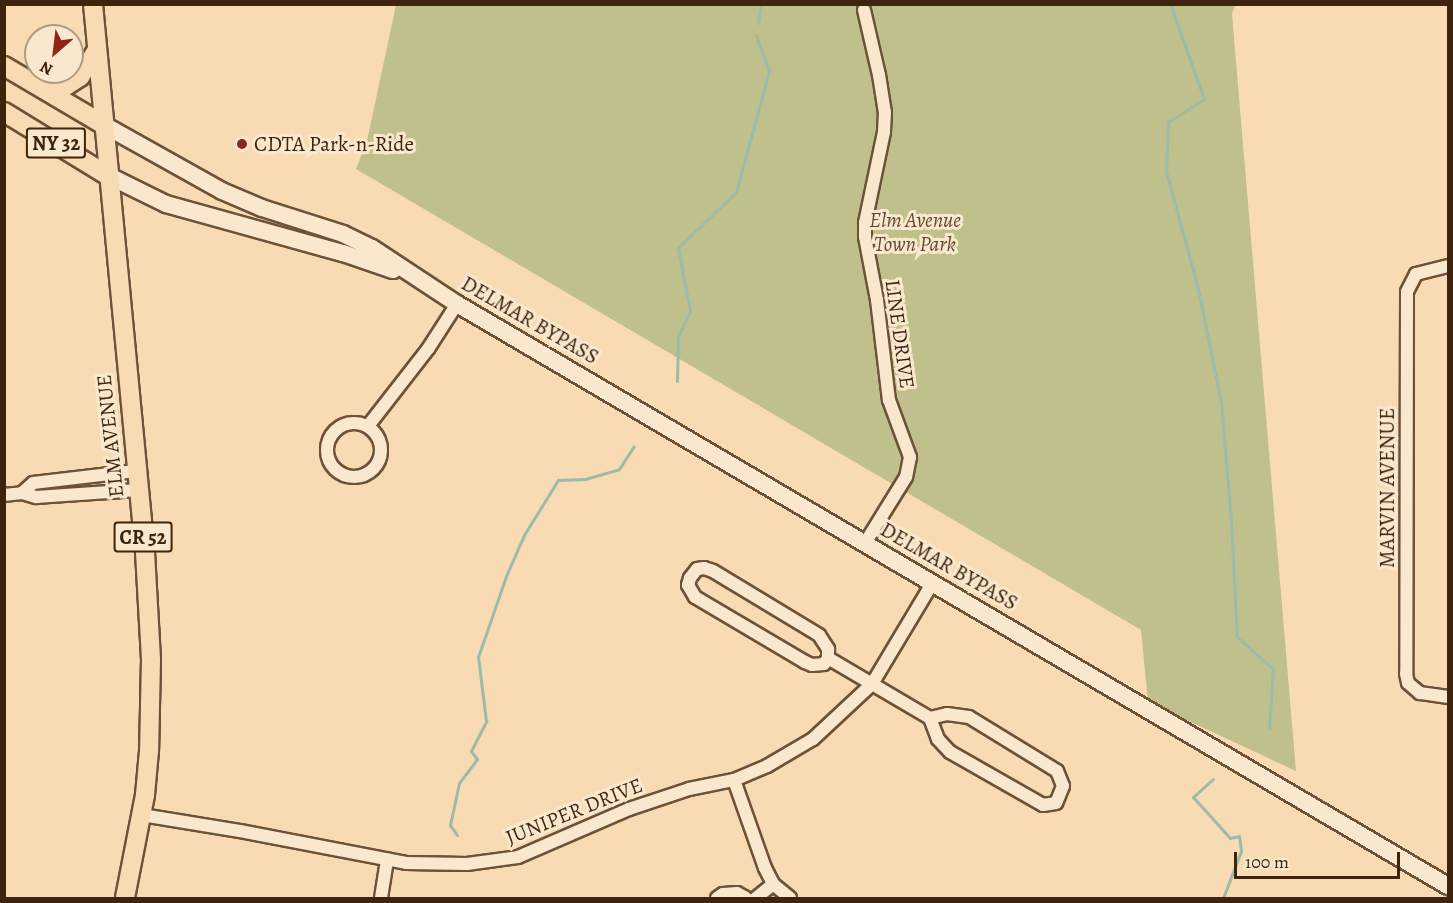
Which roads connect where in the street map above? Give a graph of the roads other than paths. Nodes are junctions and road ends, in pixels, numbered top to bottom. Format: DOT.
graph roads {
  1 [pos="93,4"];
  2 [pos="864,10"];
  3 [pos="97,50"];
  4 [pos="4,66"];
  5 [pos="43,88"];
  6 [pos="4,112"];
  7 [pos="104,125"];
  8 [pos="107,175"];
  9 [pos="293,218"];
  10 [pos="284,237"];
  11 [pos="1449,266"];
  12 [pos="426,285"];
  13 [pos="457,304"];
  14 [pos="368,426"];
  15 [pos="77,478"];
  16 [pos="137,481"];
  17 [pos="22,493"];
  18 [pos="78,494"];
  19 [pos="4,495"];
  20 [pos="865,543"];
  21 [pos="933,582"];
  22 [pos="828,658"];
  23 [pos="872,684"];
  24 [pos="1449,697"];
  25 [pos="930,718"];
  26 [pos="734,780"];
  27 [pos="142,815"];
  28 [pos="387,860"];
  29 [pos="773,884"];
  30 [pos="1449,886"];
  31 [pos="125,898"];
  32 [pos="381,898"];
  33 [pos="717,898"];
  34 [pos="746,898"];
  35 [pos="756,898"];
  36 [pos="790,898"];
  1 -- 3 [label="main road, ELM AVENUE / NY 32"];
  2 -- 20 [label="street, LINE DRIVE"];
  3 -- 5 [label="main road"];
  3 -- 7 [label="main road, ELM AVENUE / NY 32"];
  4 -- 5 [label="main road, DELMAR BYPASS"];
  5 -- 7 [label="main road, DELMAR BYPASS"];
  6 -- 8 [label="main road, DELMAR BYPASS / NY 32"];
  7 -- 8 [label="main road, ELM AVENUE / NY 32"];
  7 -- 9 [label="street, DELMAR BYPASS"];
  8 -- 10 [label="street, DELMAR BYPASS"];
  8 -- 16 [label="main road, ELM AVENUE / CR 52"];
  9 -- 10 [label="street"];
  9 -- 12 [label="street, DELMAR BYPASS"];
  10 -- 12 [label="street, DELMAR BYPASS"];
  11 -- 24 [label="street, MARVIN AVENUE"];
  12 -- 13 [label="street, DELMAR BYPASS"];
  13 -- 14 [label="street"];
  13 -- 20 [label="street, DELMAR BYPASS"];
  14 -- 14 [label="street"];
  15 -- 16 [label="street"];
  15 -- 17 [label="street"];
  15 -- 18 [label="street"];
  16 -- 18 [label="street"];
  16 -- 27 [label="main road, ELM AVENUE / CR 52"];
  17 -- 18 [label="street"];
  17 -- 19 [label="street"];
  20 -- 21 [label="street, DELMAR BYPASS"];
  21 -- 23 [label="street, JUNIPER DRIVE"];
  21 -- 30 [label="street, DELMAR BYPASS"];
  22 -- 22 [label="street"];
  22 -- 23 [label="street"];
  23 -- 25 [label="street"];
  23 -- 26 [label="street, JUNIPER DRIVE"];
  25 -- 25 [label="street"];
  26 -- 28 [label="street, JUNIPER DRIVE"];
  26 -- 29 [label="street"];
  27 -- 28 [label="street, JUNIPER DRIVE"];
  27 -- 31 [label="main road, ELM AVENUE / CR 52"];
  28 -- 32 [label="street"];
  29 -- 35 [label="street"];
  29 -- 36 [label="street"];
  33 -- 34 [label="street"];
}
